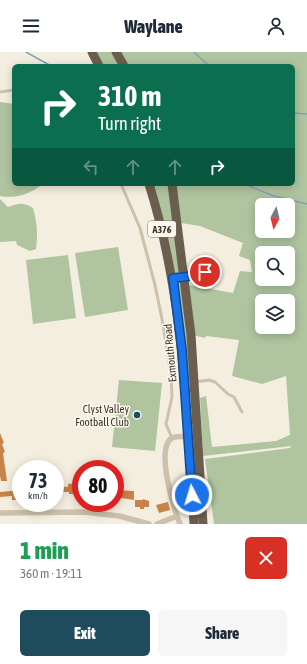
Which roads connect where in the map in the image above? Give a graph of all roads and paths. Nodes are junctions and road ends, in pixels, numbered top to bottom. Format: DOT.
graph roads {
  1 [pos="92,52"];
  2 [pos="116,52"];
  3 [pos="98,64"];
  4 [pos="123,64"];
  5 [pos="0,88"];
  6 [pos="5,90"];
  7 [pos="12,90"];
  8 [pos="0,92"];
  9 [pos="122,186"];
  10 [pos="150,186"];
  11 [pos="172,186"];
  12 [pos="205,272"];
  13 [pos="182,277"];
  14 [pos="173,278"];
  15 [pos="193,382"];
  16 [pos="242,412"];
  17 [pos="192,437"];
  18 [pos="172,438"];
  19 [pos="0,513"];
  20 [pos="177,516"];
  21 [pos="149,524"];
  22 [pos="157,524"];
  23 [pos="180,524"];
  24 [pos="194,524"];
  25 [pos="203,524"];
  1 -- 3 [label="highway"];
  2 -- 4 [label="highway"];
  5 -- 6 [label="lane"];
  6 -- 7 [label="lane"];
  6 -- 8 [label="lane"];
  9 -- 18 [label="lane"];
  10 -- 14 [label="highway, Exmouth Road / A376"];
  11 -- 13 [label="highway, Exmouth Road / A376"];
  12 -- 13 [label="lane"];
  13 -- 14 [label="lane"];
  13 -- 15 [label="highway, Exmouth Road / A376"];
  14 -- 17 [label="highway, Exmouth Road / A376"];
  15 -- 16 [label="lane"];
  15 -- 17 [label="highway, Exmouth Road / A376"];
  17 -- 18 [label="street"];
  17 -- 24 [label="highway, Exmouth Road / A376"];
  17 -- 25 [label="highway, Exmouth Road / A376"];
  18 -- 20 [label="street"];
  19 -- 21 [label="street"];
  20 -- 22 [label="street"];
  20 -- 23 [label="street"];
}
